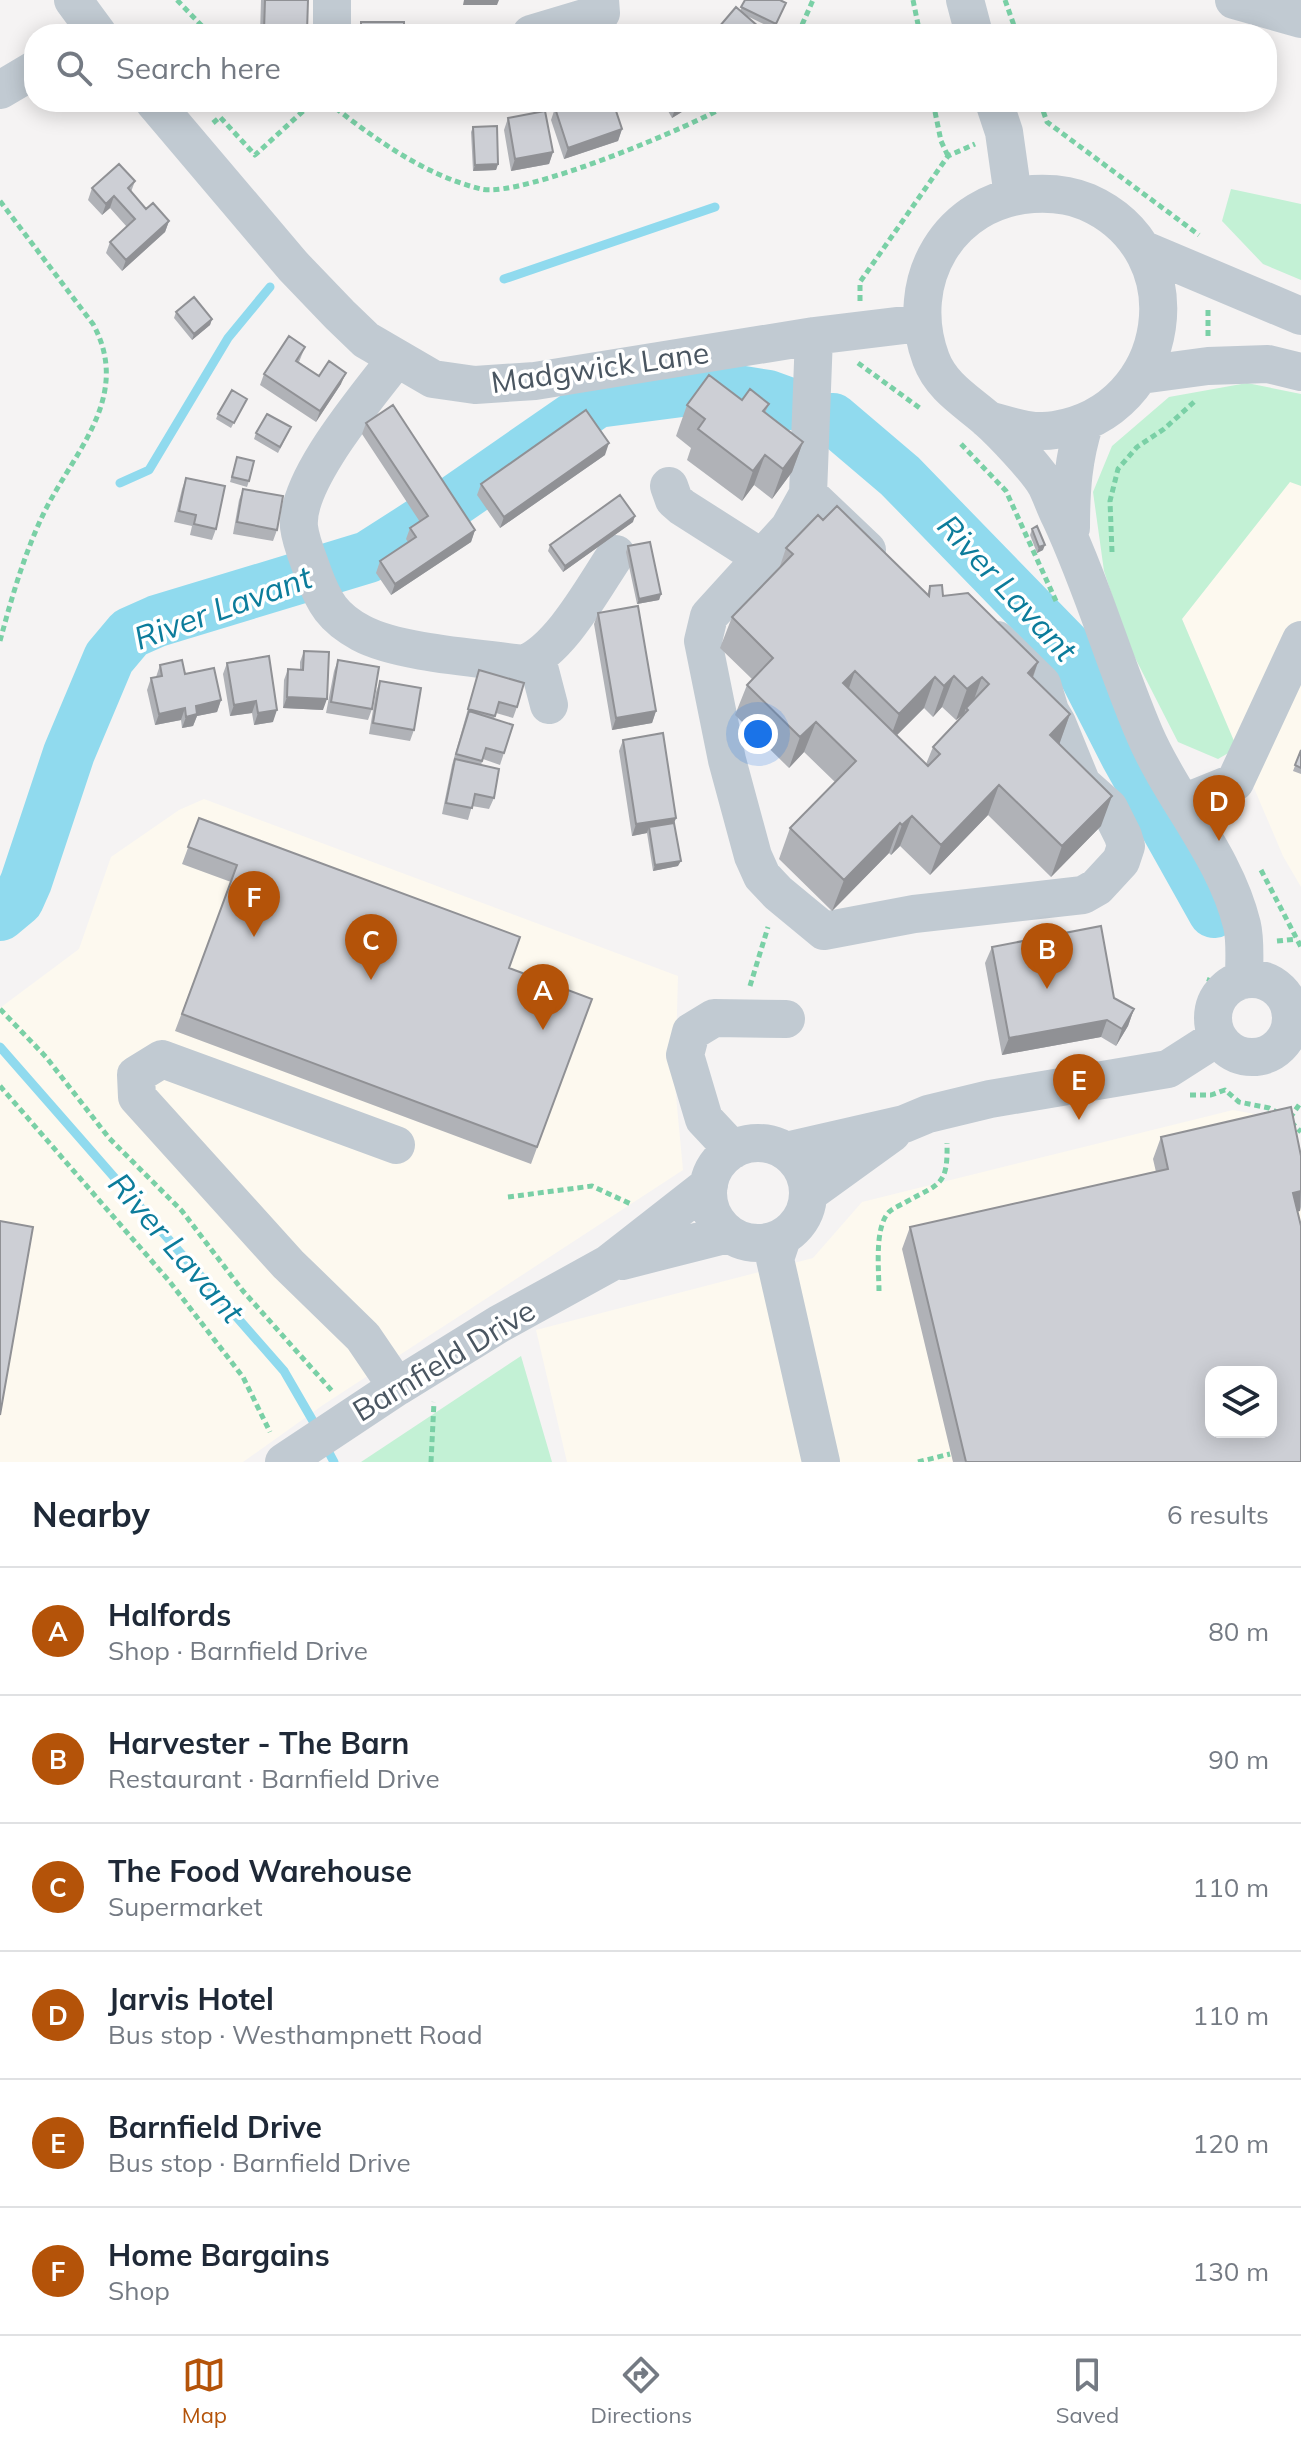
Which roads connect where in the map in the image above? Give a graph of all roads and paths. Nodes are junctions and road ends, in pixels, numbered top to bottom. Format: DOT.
graph roads {
  1 [pos="73,0"];
  2 [pos="177,0"];
  3 [pos="600,0"];
  4 [pos="813,0"];
  5 [pos="913,0"];
  6 [pos="965,0"];
  7 [pos="1005,0"];
  8 [pos="1234,0"];
  9 [pos="1301,19"];
  10 [pos="89,24"];
  11 [pos="200,24"];
  12 [pos="564,24"];
  13 [pos="802,24"];
  14 [pos="918,24"];
  15 [pos="971,24"];
  16 [pos="1013,24"];
  17 [pos="24,76"];
  18 [pos="0,90"];
  19 [pos="162,112"];
  20 [pos="302,112"];
  21 [pos="341,112"];
  22 [pos="712,112"];
  23 [pos="935,112"];
  24 [pos="997,112"];
  25 [pos="190,145"];
  26 [pos="948,156"];
  27 [pos="1013,196"];
  28 [pos="0,201"];
  29 [pos="1142,249"];
  30 [pos="1301,316"];
  31 [pos="921,323"];
  32 [pos="814,336"];
  33 [pos="396,359"];
  34 [pos="1301,372"];
  35 [pos="1141,375"];
  36 [pos="988,420"];
  37 [pos="1085,422"];
  38 [pos="669,486"];
  39 [pos="808,494"];
  40 [pos="1071,539"];
  41 [pos="616,554"];
  42 [pos="762,558"];
  43 [pos="887,569"];
  44 [pos="970,615"];
  45 [pos="1301,640"];
  46 [pos="0,641"];
  47 [pos="537,659"];
  48 [pos="549,705"];
  49 [pos="1183,803"];
  50 [pos="778,893"];
  51 [pos="1244,980"];
  52 [pos="0,1009"];
  53 [pos="741,1018"];
  54 [pos="786,1019"];
  55 [pos="1218,1037"];
  56 [pos="1293,1043"];
  57 [pos="0,1086"];
  58 [pos="1183,1096"];
  59 [pos="1301,1102"];
  60 [pos="1289,1119"];
  61 [pos="904,1124"];
  62 [pos="1301,1132"];
  63 [pos="946,1134"];
  64 [pos="396,1145"];
  65 [pos="733,1150"];
  66 [pos="786,1151"];
  67 [pos="709,1185"];
  68 [pos="809,1193"];
  69 [pos="508,1197"];
  70 [pos="640,1209"];
  71 [pos="728,1234"];
  72 [pos="782,1238"];
  73 [pos="608,1264"];
  74 [pos="879,1291"];
  75 [pos="397,1387"];
  76 [pos="435,1393"];
  77 [pos="354,1415"];
  78 [pos="277,1448"];
  79 [pos="950,1454"];
  80 [pos="431,1462"];
  81 [pos="821,1462"];
  82 [pos="918,1462"];
  1 -- 10 [label="street"];
  2 -- 11 [label="path"];
  3 -- 12 [label="street"];
  4 -- 13 [label="path"];
  5 -- 14 [label="path"];
  6 -- 15 [label="street"];
  7 -- 16 [label="path"];
  8 -- 9 [label="street"];
  17 -- 18 [label="street"];
  19 -- 25 [label="street, Madgwick Lane"];
  20 -- 25 [label="path"];
  21 -- 22 [label="path"];
  23 -- 26 [label="path"];
  24 -- 27 [label="street"];
  25 -- 33 [label="street, Madgwick Lane"];
  27 -- 29 [label="street"];
  27 -- 31 [label="street"];
  28 -- 46 [label="path"];
  29 -- 30 [label="street"];
  29 -- 35 [label="street"];
  31 -- 32 [label="street, Madgwick Lane"];
  31 -- 36 [label="street"];
  32 -- 33 [label="street, Madgwick Lane"];
  32 -- 39 [label="street"];
  33 -- 47 [label="street"];
  34 -- 35 [label="street"];
  35 -- 37 [label="street"];
  36 -- 37 [label="street"];
  36 -- 40 [label="street"];
  37 -- 40 [label="street"];
  38 -- 42 [label="street"];
  39 -- 42 [label="street"];
  39 -- 43 [label="street"];
  40 -- 49 [label="street"];
  41 -- 47 [label="street"];
  42 -- 50 [label="street"];
  44 -- 50 [label="street"];
  45 -- 49 [label="street"];
  47 -- 48 [label="street"];
  49 -- 51 [label="street"];
  50 -- 53 [label="path"];
  51 -- 55 [label="street"];
  51 -- 56 [label="street"];
  52 -- 77 [label="path"];
  53 -- 54 [label="street"];
  53 -- 65 [label="street"];
  55 -- 56 [label="street"];
  55 -- 61 [label="street"];
  57 -- 78 [label="path"];
  58 -- 60 [label="path"];
  59 -- 60 [label="path"];
  60 -- 62 [label="path"];
  61 -- 66 [label="street"];
  61 -- 68 [label="street"];
  63 -- 74 [label="path"];
  64 -- 75 [label="street"];
  65 -- 66 [label="street"];
  65 -- 67 [label="street, Barnfield Drive"];
  66 -- 68 [label="street"];
  67 -- 71 [label="street"];
  67 -- 73 [label="street, Barnfield Drive"];
  68 -- 72 [label="street"];
  69 -- 70 [label="path"];
  71 -- 72 [label="street, Barnfield Drive"];
  71 -- 73 [label="street, Barnfield Drive"];
  72 -- 81 [label="street"];
  73 -- 75 [label="street, Barnfield Drive"];
  75 -- 77 [label="street, Barnfield Drive"];
  76 -- 80 [label="path"];
  77 -- 78 [label="street, Barnfield Drive"];
  79 -- 82 [label="path"];
}
